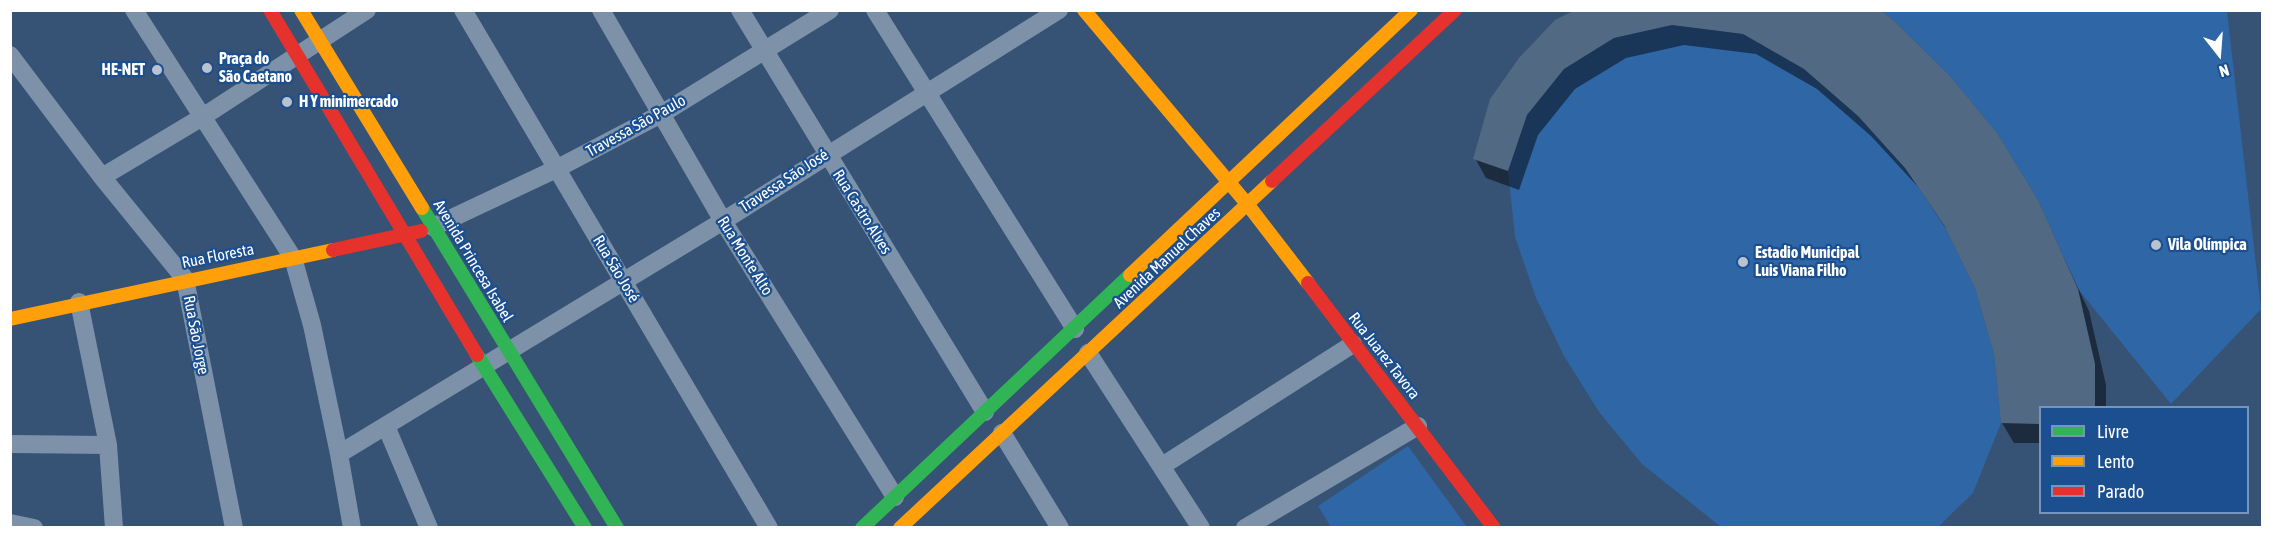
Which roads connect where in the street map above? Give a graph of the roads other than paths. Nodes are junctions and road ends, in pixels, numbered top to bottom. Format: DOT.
graph roads {
  1 [pos="134,10"];
  2 [pos="270,10"];
  3 [pos="301,10"];
  4 [pos="368,10"];
  5 [pos="463,10"];
  6 [pos="601,10"];
  7 [pos="740,10"];
  8 [pos="830,10"];
  9 [pos="875,10"];
  10 [pos="1059,10"];
  11 [pos="1084,10"];
  12 [pos="1411,10"];
  13 [pos="1455,10"];
  14 [pos="320,40"];
  15 [pos="763,52"];
  16 [pos="297,55"];
  17 [pos="10,56"];
  18 [pos="926,92"];
  19 [pos="663,113"];
  20 [pos="204,116"];
  21 [pos="826,154"];
  22 [pos="556,169"];
  23 [pos="102,177"];
  24 [pos="1227,182"];
  25 [pos="1248,205"];
  26 [pos="723,221"];
  27 [pos="433,227"];
  28 [pos="406,236"];
  29 [pos="293,258"];
  30 [pos="185,279"];
  31 [pos="624,282"];
  32 [pos="79,303"];
  33 [pos="11,318"];
  34 [pos="1075,329"];
  35 [pos="1353,344"];
  36 [pos="508,350"];
  37 [pos="1088,353"];
  38 [pos="483,365"];
  39 [pos="985,412"];
  40 [pos="386,426"];
  41 [pos="1418,426"];
  42 [pos="1002,433"];
  43 [pos="10,444"];
  44 [pos="108,445"];
  45 [pos="339,454"];
  46 [pos="1162,466"];
  47 [pos="895,497"];
  48 [pos="10,523"];
  49 [pos="911,523"];
  50 [pos="34,528"];
  51 [pos="114,528"];
  52 [pos="234,528"];
  53 [pos="352,528"];
  54 [pos="429,528"];
  55 [pos="585,528"];
  56 [pos="618,528"];
  57 [pos="770,528"];
  58 [pos="862,528"];
  59 [pos="1060,528"];
  60 [pos="1201,528"];
  61 [pos="1245,528"];
  62 [pos="1494,528"];
  1 -- 20 [label="street"];
  2 -- 16 [label="street"];
  3 -- 14 [label="street, Avenida Princesa Isabel"];
  4 -- 14 [label="street"];
  5 -- 22 [label="street, Rua São José"];
  6 -- 19 [label="street, Rua Monte Alto"];
  7 -- 15 [label="street, Rua Castro Alves"];
  8 -- 15 [label="street, Travessa São Paulo"];
  9 -- 18 [label="street"];
  10 -- 18 [label="street, Travessa São José"];
  11 -- 24 [label="street"];
  12 -- 24 [label="street, Avenida Manuel Chaves"];
  13 -- 25 [label="street, Avenida Manuel Chaves"];
  14 -- 16 [label="street"];
  14 -- 27 [label="street, Avenida Princesa Isabel"];
  15 -- 19 [label="street, Travessa São Paulo"];
  15 -- 21 [label="street, Rua Castro Alves"];
  16 -- 20 [label="street"];
  16 -- 28 [label="street"];
  17 -- 23 [label="street, Rua São Jorge"];
  18 -- 21 [label="street, Travessa São José"];
  18 -- 34 [label="street"];
  19 -- 22 [label="street, Travessa São Paulo"];
  19 -- 26 [label="street, Rua Monte Alto"];
  20 -- 23 [label="street"];
  20 -- 29 [label="street"];
  21 -- 26 [label="street, Travessa São José"];
  21 -- 39 [label="street, Rua Castro Alves"];
  22 -- 27 [label="street, Travessa São Paulo"];
  22 -- 31 [label="street, Rua São José"];
  23 -- 30 [label="street, Rua São Jorge"];
  24 -- 25 [label="street, Rua Juarez Tavora"];
  24 -- 34 [label="street, Avenida Manuel Chaves"];
  25 -- 35 [label="street, Rua Juarez Tavora"];
  25 -- 37 [label="street, Avenida Manuel Chaves"];
  26 -- 31 [label="street, Travessa São José"];
  26 -- 47 [label="street, Rua Monte Alto"];
  27 -- 28 [label="street, Rua Floresta"];
  27 -- 36 [label="street, Avenida Princesa Isabel"];
  28 -- 29 [label="street, Rua Floresta"];
  28 -- 38 [label="street"];
  29 -- 30 [label="street, Rua Floresta"];
  29 -- 45 [label="street"];
  30 -- 32 [label="street, Rua Floresta"];
  30 -- 52 [label="street, Rua São Jorge"];
  31 -- 36 [label="street, Travessa São José"];
  31 -- 57 [label="street, Rua São José"];
  32 -- 33 [label="street, Rua Floresta"];
  32 -- 44 [label="street"];
  34 -- 39 [label="street, Avenida Manuel Chaves"];
  35 -- 41 [label="street, Rua Juarez Tavora"];
  35 -- 46 [label="street"];
  36 -- 38 [label="street, Travessa São José"];
  36 -- 56 [label="street, Avenida Princesa Isabel"];
  37 -- 42 [label="street, Avenida Manuel Chaves"];
  37 -- 46 [label="street"];
  38 -- 40 [label="street, Travessa São José"];
  38 -- 55 [label="street"];
  39 -- 47 [label="street, Avenida Manuel Chaves"];
  40 -- 45 [label="street, Travessa São José"];
  40 -- 54 [label="street"];
  41 -- 61 [label="street"];
  41 -- 62 [label="street, Rua Juarez Tavora"];
  42 -- 49 [label="street, Avenida Manuel Chaves"];
  42 -- 59 [label="street"];
  43 -- 44 [label="street"];
  44 -- 51 [label="street"];
  45 -- 53 [label="street"];
  46 -- 60 [label="street"];
  47 -- 58 [label="street, Avenida Manuel Chaves"];
  48 -- 50 [label="street"];
}
